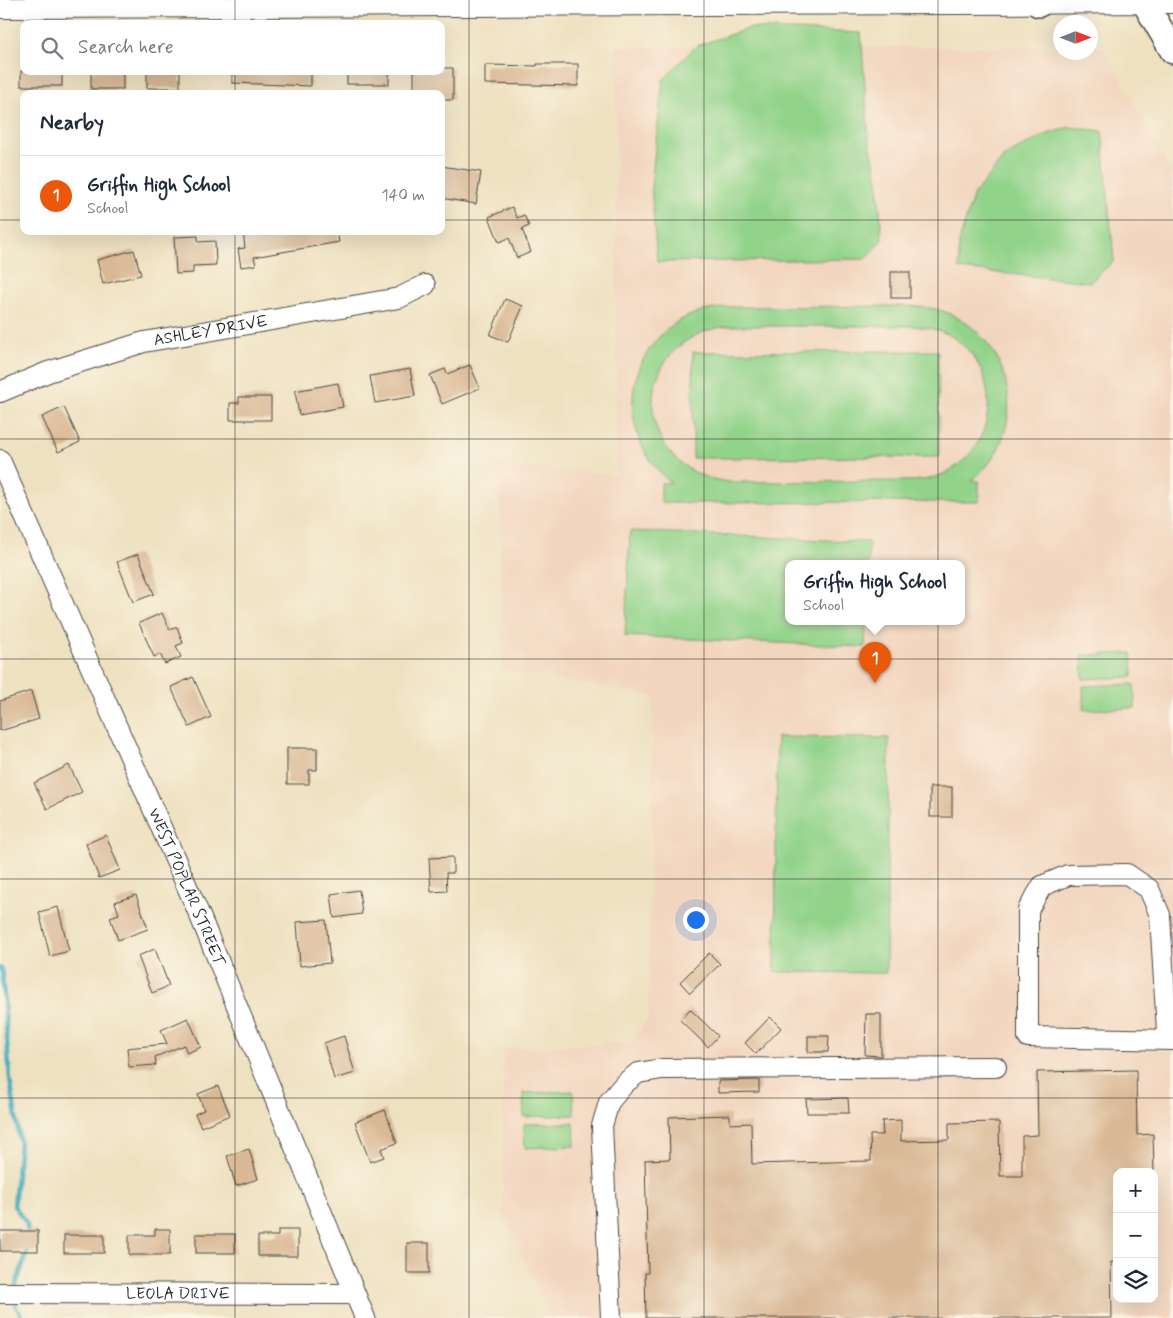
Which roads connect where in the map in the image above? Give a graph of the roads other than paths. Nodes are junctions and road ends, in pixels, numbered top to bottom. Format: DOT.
graph roads {
  1 [pos="923,2"];
  2 [pos="1042,2"];
  3 [pos="1144,2"];
  4 [pos="1173,3"];
  5 [pos="201,4"];
  6 [pos="1,5"];
  7 [pos="1173,51"];
  8 [pos="425,285"];
  9 [pos="0,392"];
  10 [pos="0,460"];
  11 [pos="1173,1036"];
  12 [pos="1173,1040"];
  13 [pos="996,1067"];
  14 [pos="0,1293"];
  15 [pos="356,1294"];
  16 [pos="365,1318"];
  17 [pos="611,1318"];
  1 -- 2 [label="street"];
  1 -- 5 [label="street"];
  2 -- 3 [label="street"];
  3 -- 4 [label="street"];
  3 -- 7 [label="main road"];
  5 -- 6 [label="street"];
  8 -- 9 [label="street, ASHLEY DRIVE"];
  10 -- 15 [label="street, WEST POPLAR STREET"];
  11 -- 12 [label="street"];
  13 -- 17 [label="street"];
  14 -- 15 [label="street, LEOLA DRIVE"];
  15 -- 16 [label="street, WEST POPLAR STREET"];
}
